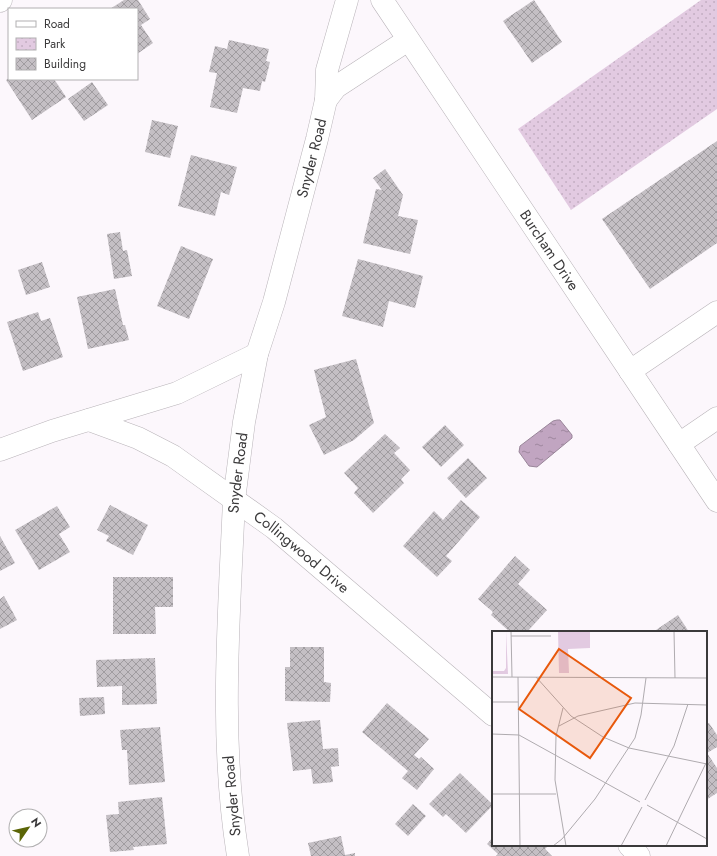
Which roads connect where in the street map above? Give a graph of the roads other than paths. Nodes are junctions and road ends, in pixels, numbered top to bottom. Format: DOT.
graph roads {
  1 [pos="347,0"];
  2 [pos="382,0"];
  3 [pos="408,40"];
  4 [pos="326,100"];
  5 [pos="717,312"];
  6 [pos="257,354"];
  7 [pos="630,371"];
  8 [pos="717,418"];
  9 [pos="89,420"];
  10 [pos="679,444"];
  11 [pos="0,450"];
  12 [pos="234,500"];
  13 [pos="717,501"];
  14 [pos="492,714"];
  15 [pos="630,846"];
  16 [pos="238,856"];
  17 [pos="639,856"];
  1 -- 4 [label="street, Snyder Road"];
  2 -- 3 [label="street, Burcham Drive"];
  3 -- 4 [label="street, Snyder Road"];
  3 -- 7 [label="street, Burcham Drive"];
  4 -- 6 [label="street, Snyder Road"];
  5 -- 7 [label="street"];
  6 -- 9 [label="street"];
  6 -- 12 [label="street, Snyder Road"];
  7 -- 10 [label="street, Burcham Drive"];
  8 -- 10 [label="street"];
  9 -- 11 [label="street"];
  9 -- 12 [label="street, Collingwood Drive"];
  10 -- 13 [label="street, Burcham Drive"];
  12 -- 14 [label="street, Collingwood Drive"];
  12 -- 16 [label="street, Snyder Road"];
  15 -- 17 [label="street"];
}
